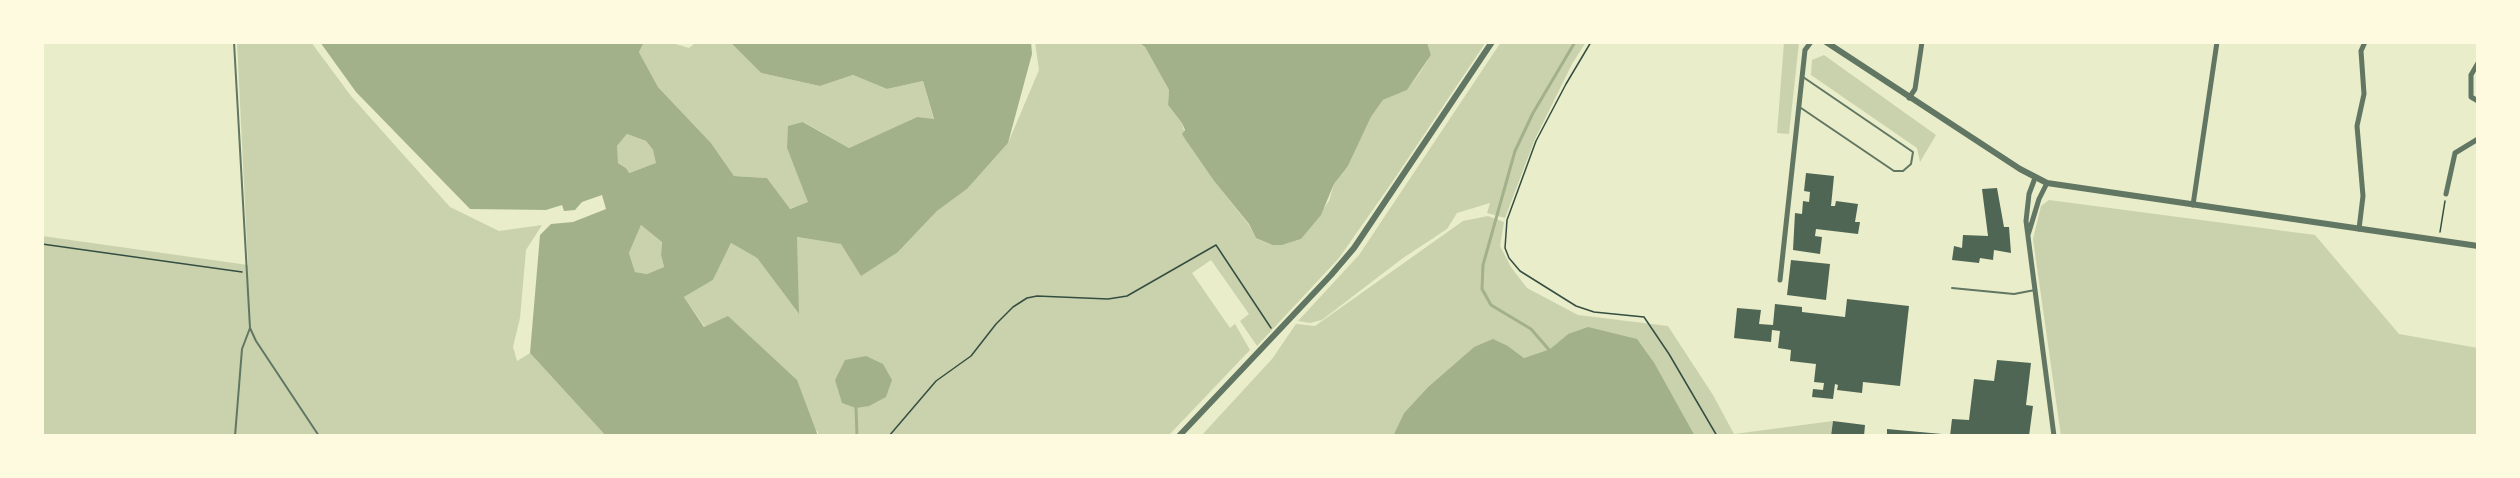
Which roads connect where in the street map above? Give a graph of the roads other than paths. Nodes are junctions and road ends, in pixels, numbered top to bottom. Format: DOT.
graph roads {
  1 [pos="234,42"];
  2 [pos="1492,42"];
  3 [pos="1811,42"];
  4 [pos="1826,42"];
  5 [pos="1922,42"];
  6 [pos="2217,42"];
  7 [pos="2365,42"];
  8 [pos="2478,63"];
  9 [pos="1802,76"];
  10 [pos="1909,98"];
  11 [pos="2478,101"];
  12 [pos="1799,107"];
  13 [pos="2478,139"];
  14 [pos="2035,178"];
  15 [pos="2047,183"];
  16 [pos="2446,194"];
  17 [pos="2193,205"];
  18 [pos="2359,229"];
  19 [pos="2028,236"];
  20 [pos="2478,246"];
  21 [pos="1780,280"];
  22 [pos="1952,288"];
  23 [pos="2035,290"];
  24 [pos="250,328"];
  25 [pos="235,436"];
  26 [pos="319,436"];
  27 [pos="1179,436"];
  28 [pos="2054,436"];
  1 -- 24 [label="lane"];
  2 -- 27 [label="street"];
  3 -- 9 [label="street"];
  4 -- 10 [label="street"];
  5 -- 10 [label="street"];
  6 -- 17 [label="street"];
  7 -- 18 [label="street"];
  8 -- 11 [label="street"];
  9 -- 12 [label="street"];
  9 -- 12 [label="lane"];
  10 -- 14 [label="street"];
  12 -- 21 [label="street"];
  13 -- 16 [label="street"];
  14 -- 15 [label="street"];
  14 -- 19 [label="street"];
  15 -- 17 [label="street"];
  15 -- 19 [label="street"];
  17 -- 18 [label="street"];
  18 -- 20 [label="street"];
  19 -- 23 [label="street"];
  22 -- 23 [label="lane"];
  23 -- 28 [label="street"];
  24 -- 25 [label="lane"];
  24 -- 26 [label="lane"];
}
